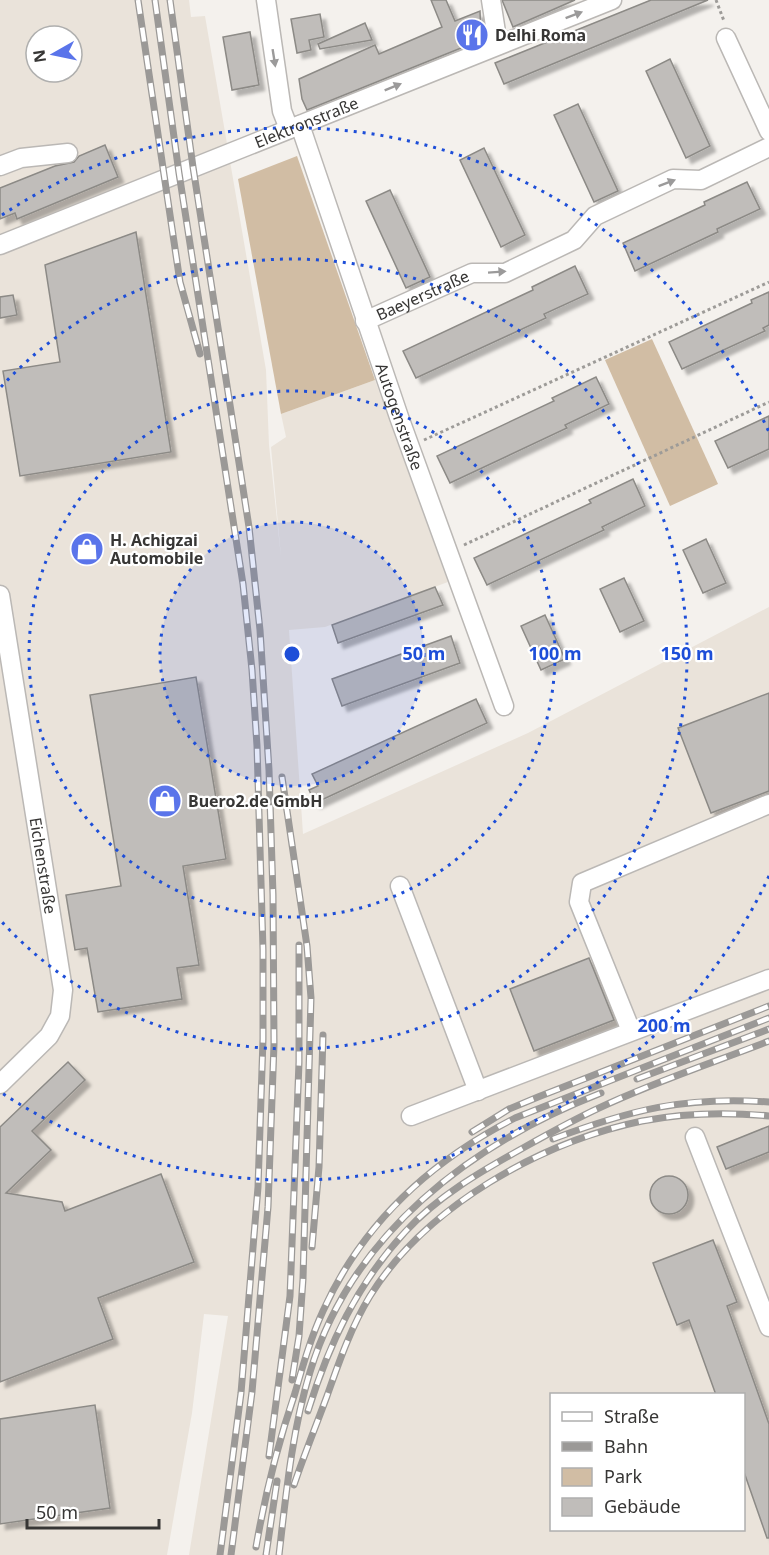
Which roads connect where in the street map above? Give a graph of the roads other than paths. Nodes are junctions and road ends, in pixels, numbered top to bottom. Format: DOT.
graph roads {
  1 [pos="266,0"];
  2 [pos="491,0"];
  3 [pos="612,0"];
  4 [pos="726,38"];
  5 [pos="498,45"];
  6 [pos="295,127"];
  7 [pos="769,131"];
  8 [pos="769,147"];
  9 [pos="68,153"];
  10 [pos="0,166"];
  11 [pos="0,245"];
  12 [pos="365,321"];
  13 [pos="0,595"];
  14 [pos="3,628"];
  15 [pos="504,706"];
  16 [pos="769,804"];
  17 [pos="400,886"];
  18 [pos="769,979"];
  19 [pos="632,1031"];
  20 [pos="0,1084"];
  21 [pos="478,1091"];
  22 [pos="411,1116"];
  23 [pos="695,1137"];
  24 [pos="769,1327"];
  1 -- 6 [label="street, Autogenstraße, one-way"];
  2 -- 5 [label="street"];
  5 -- 3 [label="street, Elektronstraße, one-way"];
  4 -- 7 [label="street"];
  6 -- 5 [label="street, Elektronstraße, one-way"];
  6 -- 11 [label="street, Elektronstraße"];
  6 -- 12 [label="street, Autogenstraße"];
  12 -- 8 [label="street, Baeyerstraße, one-way"];
  9 -- 10 [label="street"];
  12 -- 15 [label="street, Autogenstraße"];
  13 -- 14 [label="street, Eichenstraße"];
  14 -- 20 [label="street, Eichenstraße"];
  16 -- 19 [label="street"];
  17 -- 21 [label="street"];
  18 -- 19 [label="street"];
  19 -- 21 [label="street"];
  21 -- 22 [label="street"];
  23 -- 24 [label="street"];
}
